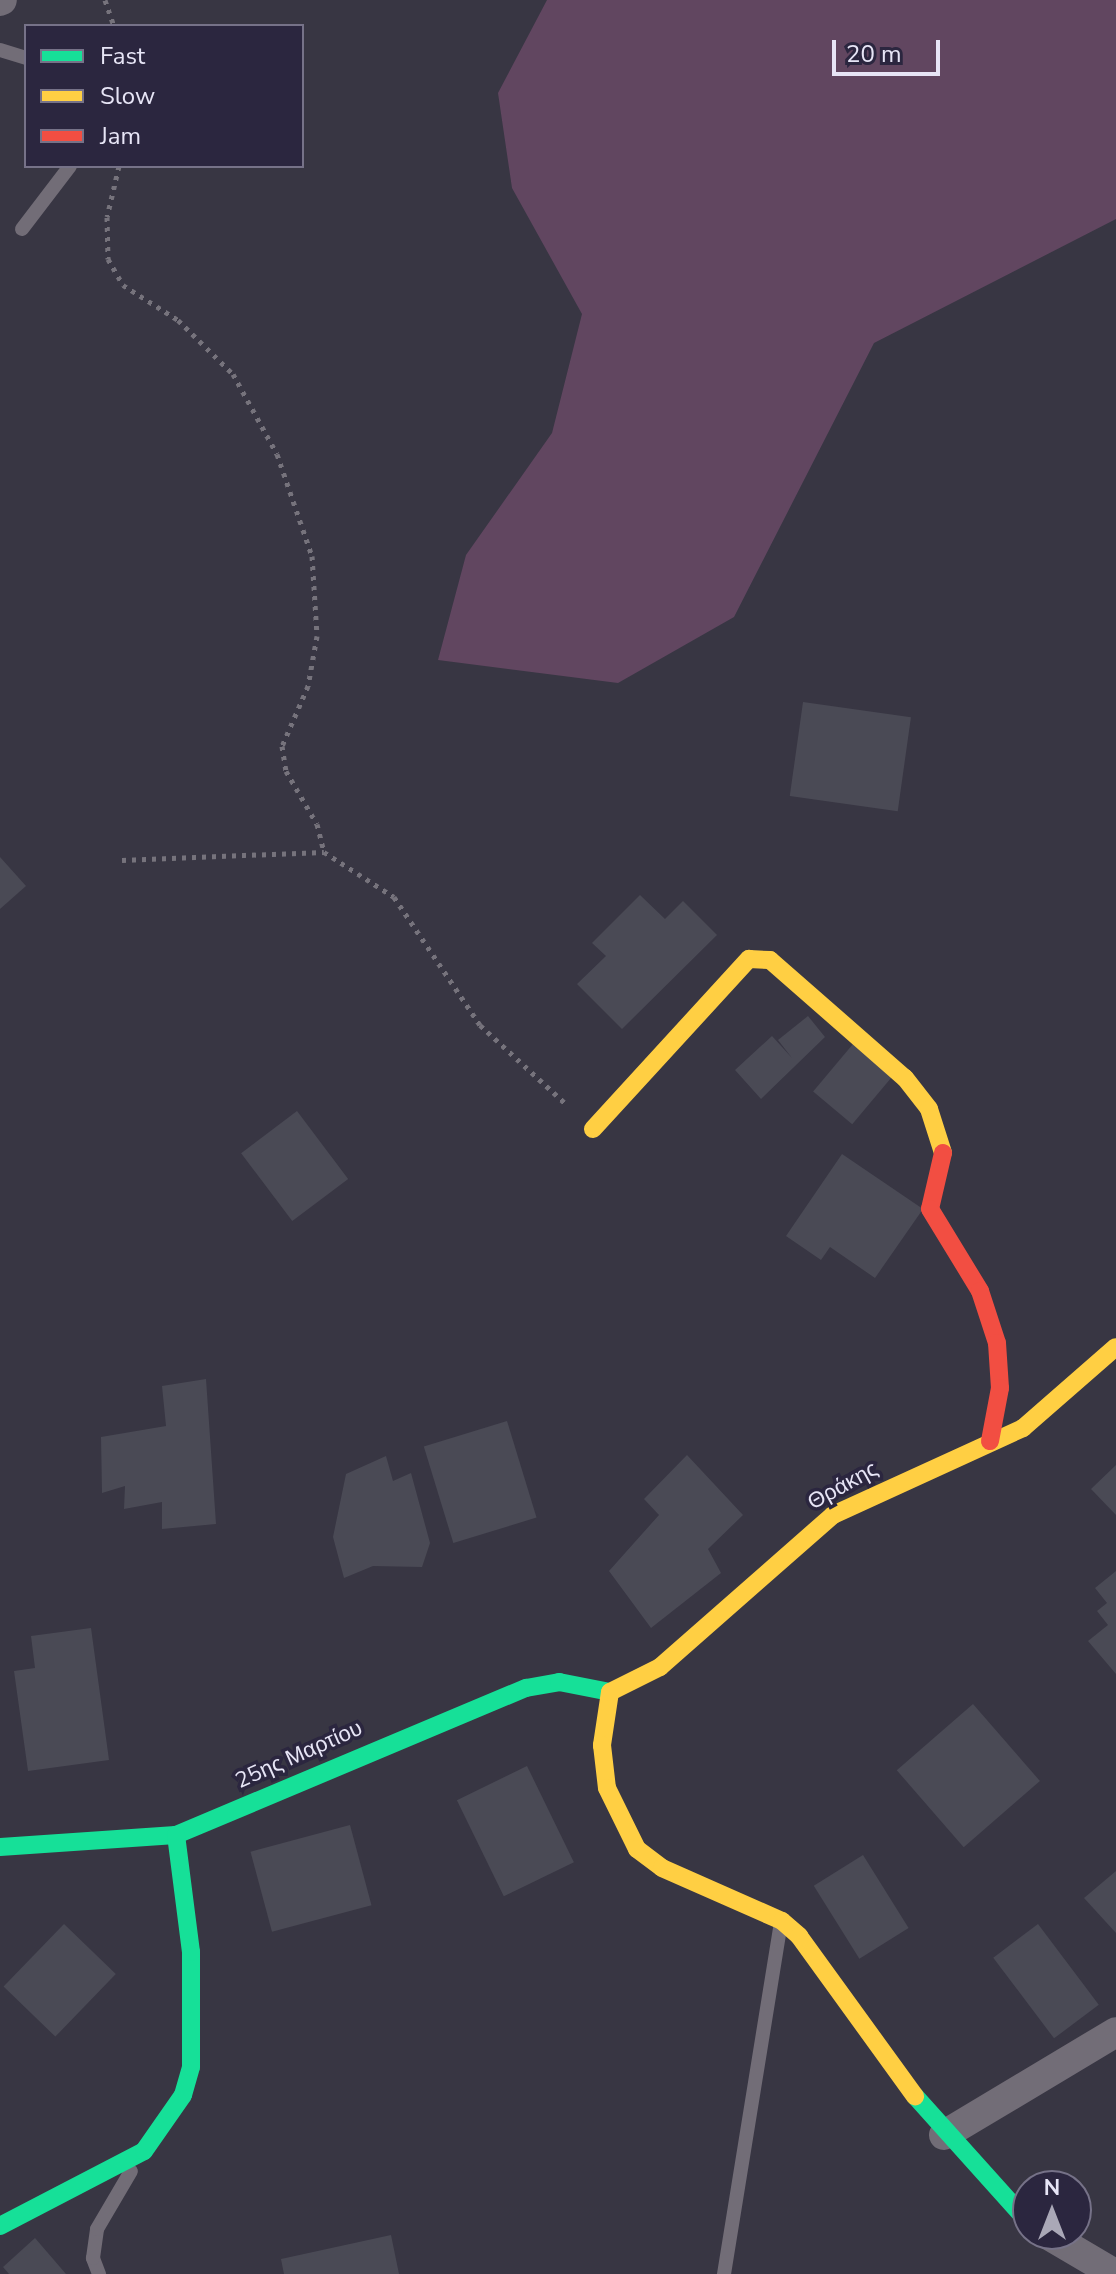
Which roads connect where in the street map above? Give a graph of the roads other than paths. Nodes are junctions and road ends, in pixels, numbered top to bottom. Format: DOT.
graph roads {
  1 [pos="0,50"];
  2 [pos="24,57"];
  3 [pos="68,168"];
  4 [pos="22,229"];
  5 [pos="593,1129"];
  6 [pos="1116,1347"];
  7 [pos="990,1441"];
  8 [pos="610,1692"];
  9 [pos="176,1835"];
  10 [pos="0,1847"];
  11 [pos="782,1921"];
  12 [pos="1116,2032"];
  13 [pos="944,2135"];
  14 [pos="144,2151"];
  15 [pos="1012,2205"];
  16 [pos="0,2226"];
  17 [pos="1074,2250"];
  18 [pos="99,2274"];
  19 [pos="724,2274"];
  20 [pos="1115,2274"];
  1 -- 2 [label="lane"];
  3 -- 4 [label="lane"];
  5 -- 7 [label="street"];
  6 -- 7 [label="street, Θράκης"];
  7 -- 8 [label="street, Θράκης"];
  8 -- 9 [label="street, 25ης Μαρτίου"];
  8 -- 11 [label="street"];
  9 -- 10 [label="street, 25ης Μαρτίου"];
  9 -- 14 [label="street"];
  11 -- 13 [label="street"];
  11 -- 19 [label="lane"];
  12 -- 13 [label="street"];
  13 -- 15 [label="street"];
  14 -- 16 [label="street"];
  14 -- 18 [label="lane"];
  17 -- 20 [label="street"];
}
